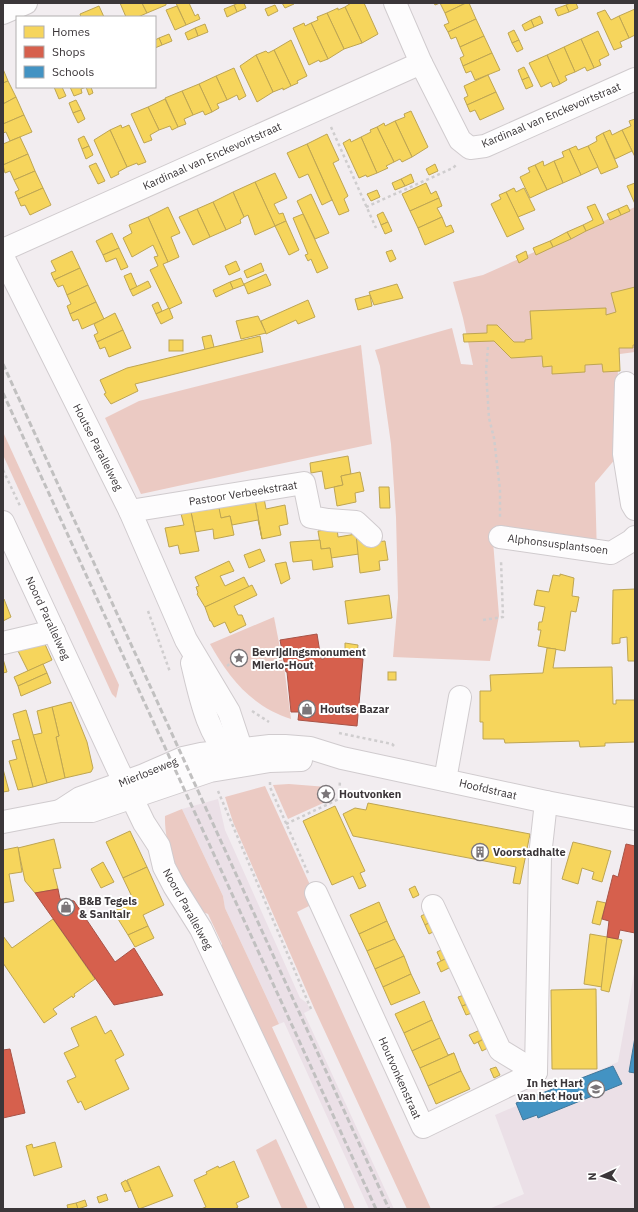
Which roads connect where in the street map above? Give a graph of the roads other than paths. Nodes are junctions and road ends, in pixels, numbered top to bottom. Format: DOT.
graph roads {
  1 [pos="26,3"];
  2 [pos="395,3"];
  3 [pos="3,13"];
  4 [pos="421,63"];
  5 [pos="635,79"];
  6 [pos="3,250"];
  7 [pos="3,257"];
  8 [pos="626,384"];
  9 [pos="635,509"];
  10 [pos="130,510"];
  11 [pos="3,522"];
  12 [pos="371,536"];
  13 [pos="500,537"];
  14 [pos="634,543"];
  15 [pos="54,631"];
  16 [pos="3,643"];
  17 [pos="460,696"];
  18 [pos="234,755"];
  19 [pos="445,780"];
  20 [pos="128,789"];
  21 [pos="546,802"];
  22 [pos="635,819"];
  23 [pos="3,822"];
  24 [pos="316,893"];
  25 [pos="433,906"];
  26 [pos="536,1072"];
  27 [pos="333,1209"];
  1 -- 3 [label="street"];
  2 -- 4 [label="street, Kardinaal van Enckevoirtstraat"];
  4 -- 5 [label="street, Kardinaal van Enckevoirtstraat"];
  4 -- 6 [label="street, Kardinaal van Enckevoirtstraat"];
  7 -- 10 [label="street, Houtse Parallelweg"];
  8 -- 9 [label="street"];
  10 -- 12 [label="street, Pastoor Verbeekstraat"];
  10 -- 18 [label="street, Houtse Parallelweg"];
  11 -- 15 [label="street, Noord Parallelweg"];
  13 -- 14 [label="street, Alphonsusplantsoen"];
  15 -- 16 [label="street"];
  15 -- 20 [label="street, Noord Parallelweg"];
  17 -- 19 [label="street"];
  18 -- 19 [label="street, Hoofdstraat"];
  18 -- 20 [label="street, Mierloseweg"];
  19 -- 21 [label="street, Hoofdstraat"];
  20 -- 23 [label="street, Mierloseweg"];
  20 -- 27 [label="street, Noord Parallelweg"];
  21 -- 22 [label="street, Hoofdstraat"];
  21 -- 26 [label="street"];
  24 -- 26 [label="street, Houtvonkenstraat"];
  25 -- 26 [label="street"];
}
